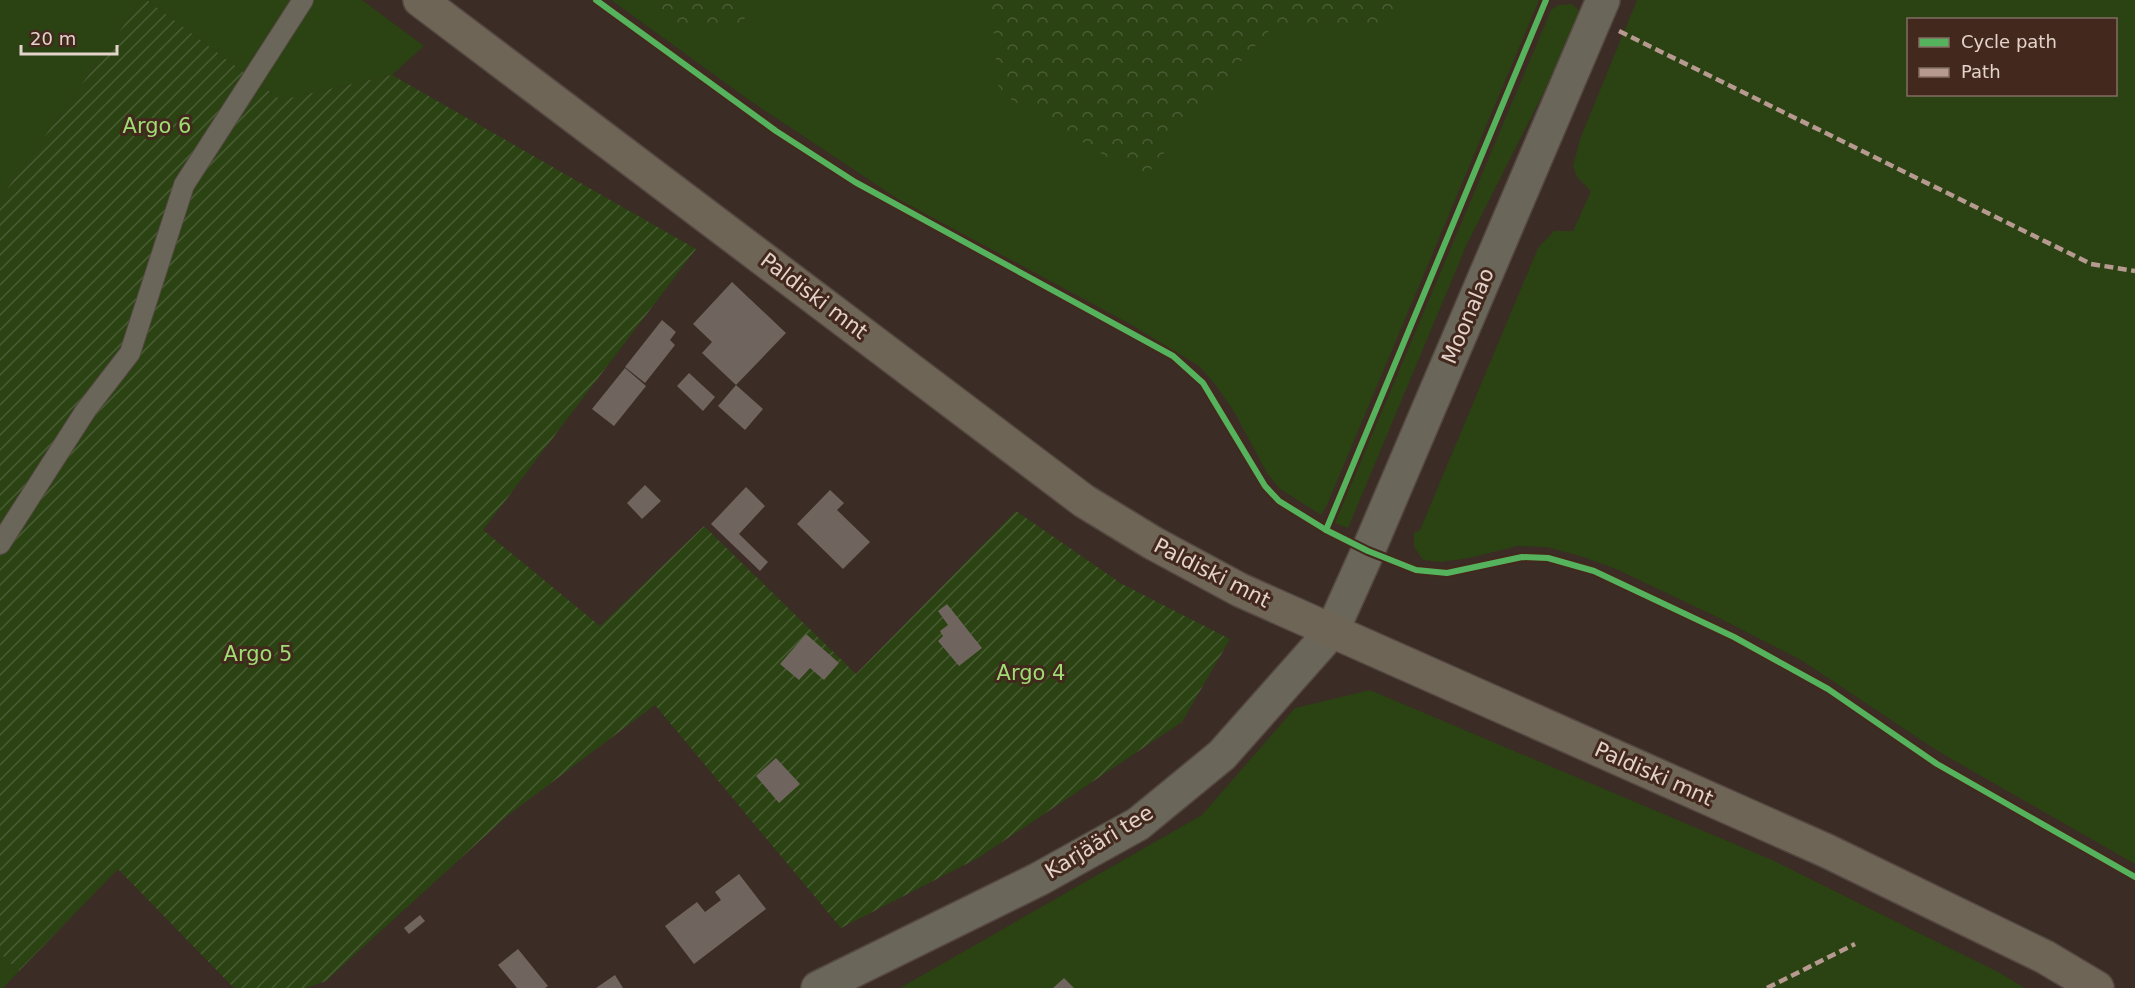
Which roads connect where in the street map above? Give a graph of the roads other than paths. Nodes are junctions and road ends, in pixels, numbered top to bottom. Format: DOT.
graph roads {
  1 [pos="303,0"];
  2 [pos="420,0"];
  3 [pos="1603,0"];
  4 [pos="0,544"];
  5 [pos="1332,631"];
  6 [pos="818,988"];
  7 [pos="2097,988"];
  1 -- 4 [label="lane"];
  2 -- 5 [label="main road, Paldiski mnt"];
  3 -- 5 [label="street, Moonalao"];
  5 -- 6 [label="street, Karjääri tee"];
  5 -- 7 [label="main road, Paldiski mnt"];
}
